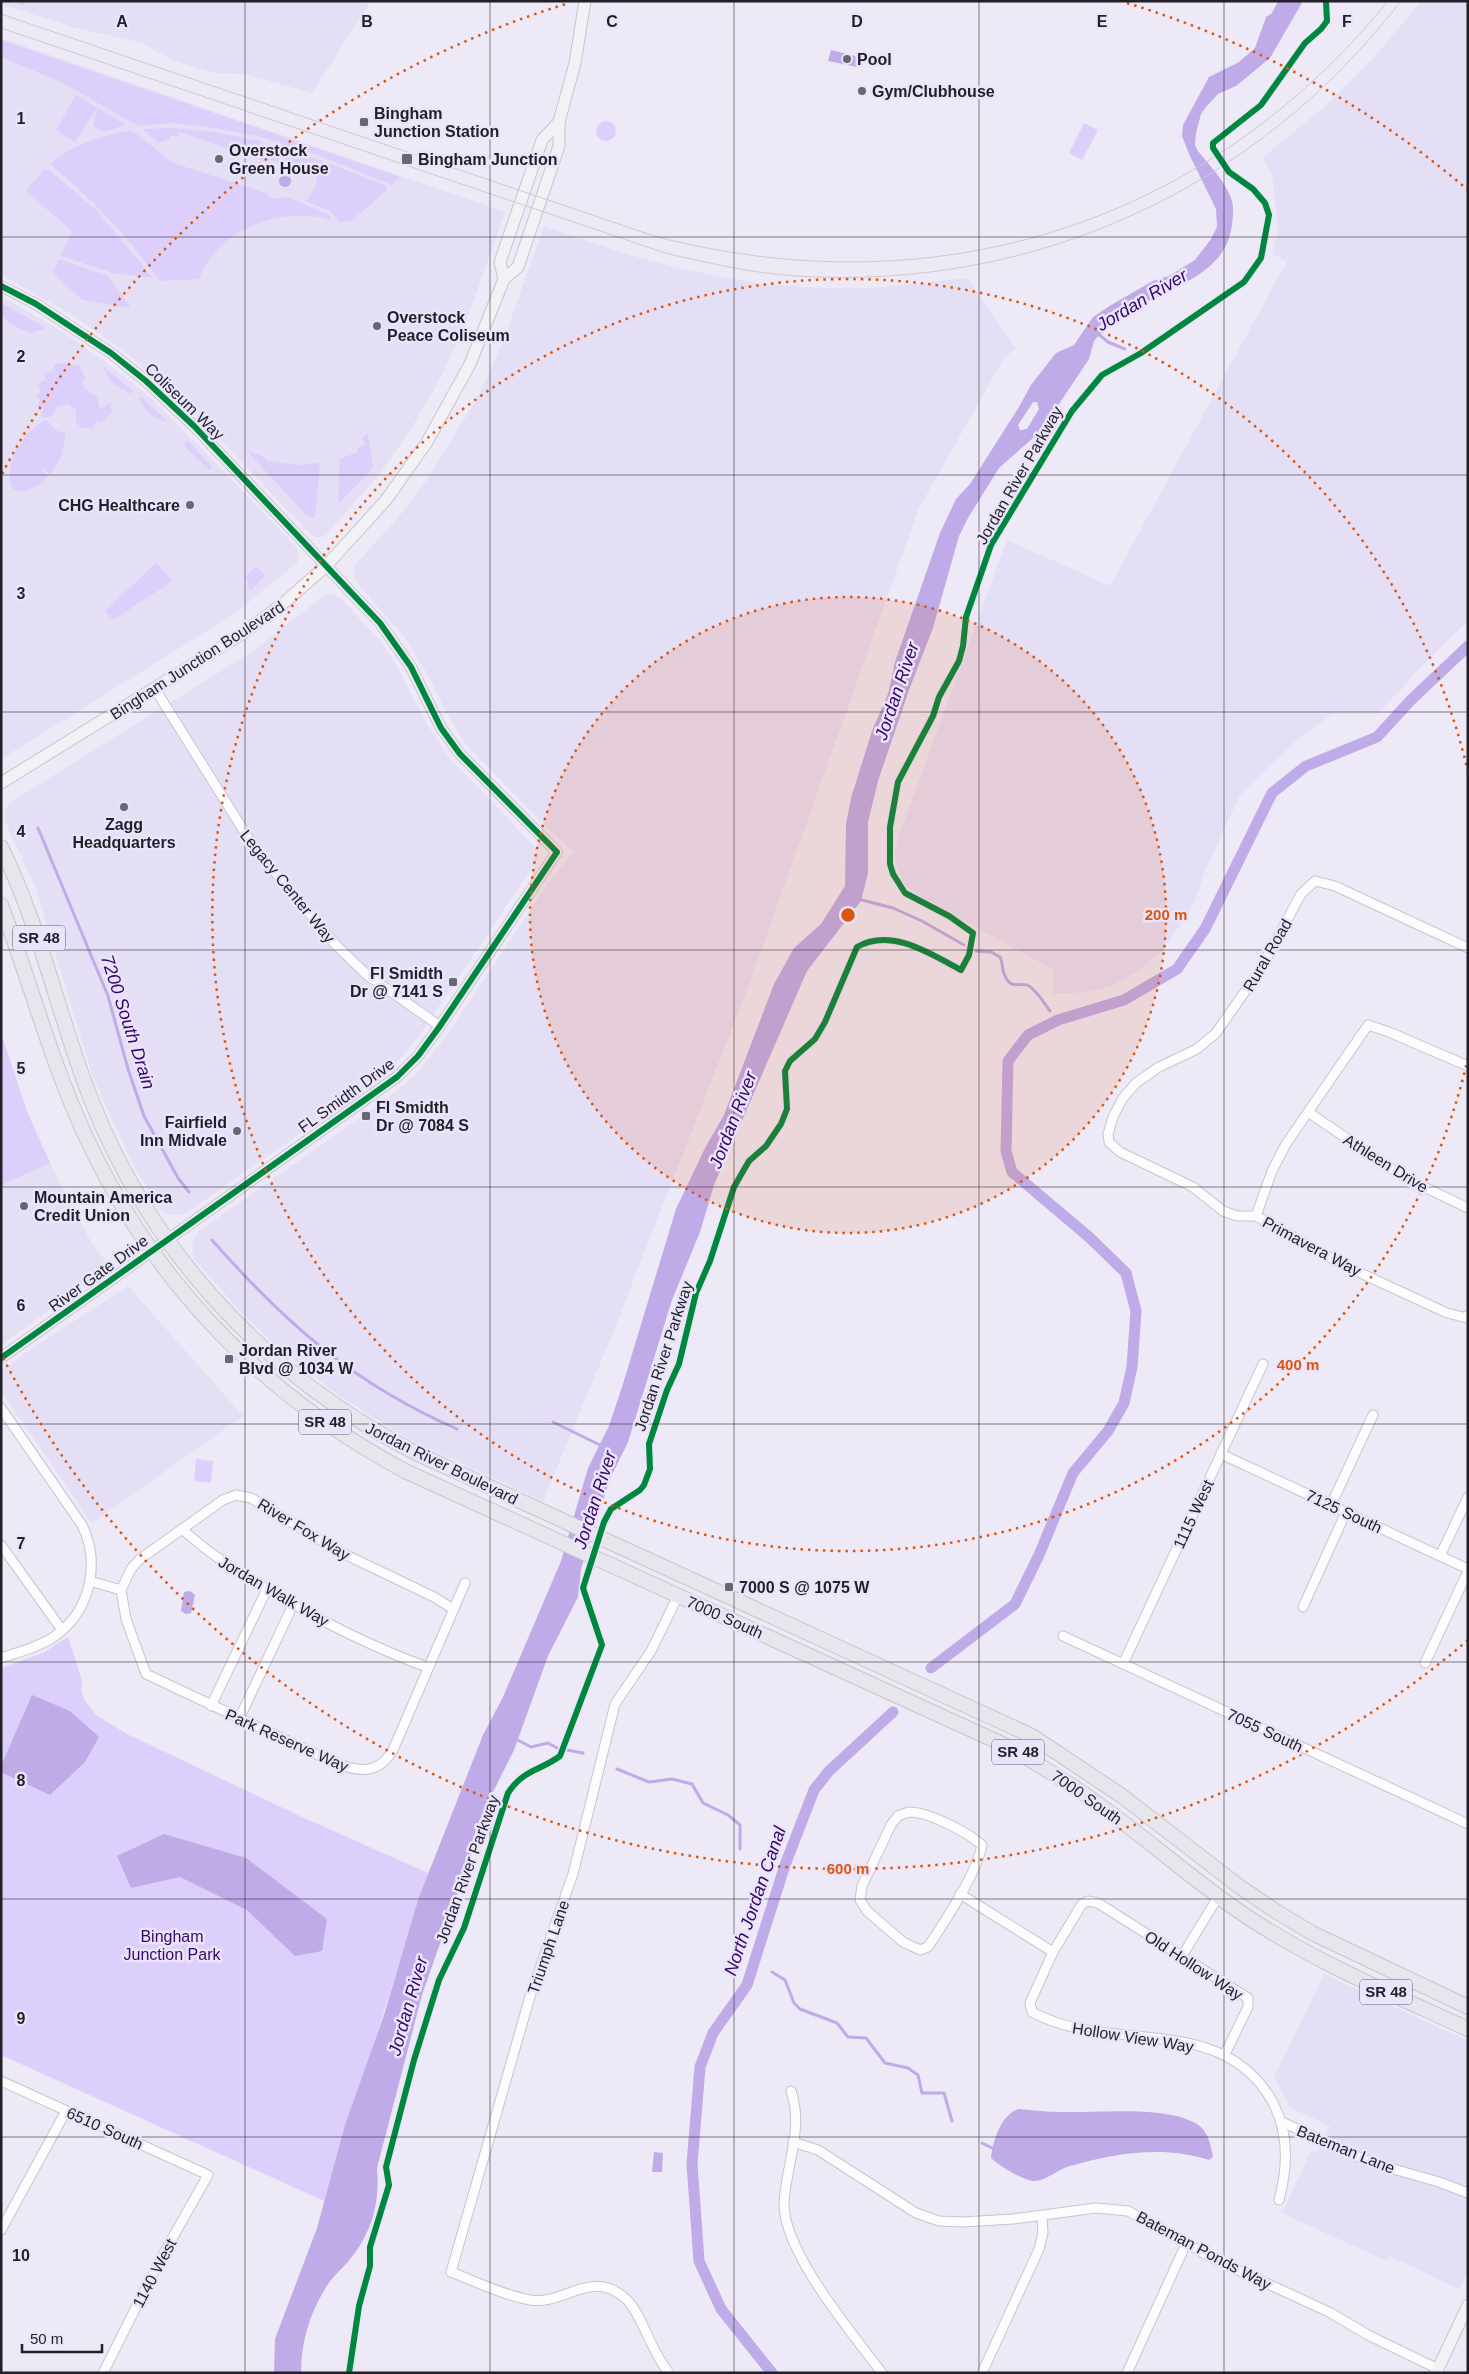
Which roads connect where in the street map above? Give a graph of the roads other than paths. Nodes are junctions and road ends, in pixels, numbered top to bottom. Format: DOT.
graph roads {
  1 [pos="585,1"];
  2 [pos="558,122"];
  3 [pos="504,279"];
  4 [pos="1,286"];
  5 [pos="326,566"];
  6 [pos="155,689"];
  7 [pos="1,783"];
  8 [pos="1,847"];
  9 [pos="558,852"];
  10 [pos="1,904"];
  11 [pos="1468,948"];
  12 [pos="440,1026"];
  13 [pos="1468,1066"];
  14 [pos="1308,1112"];
  15 [pos="1110,1142"];
  16 [pos="1468,1208"];
  17 [pos="1256,1216"];
  18 [pos="160,1245"];
  19 [pos="1467,1316"];
  20 [pos="1,1358"];
  21 [pos="1263,1364"];
  22 [pos="1,1408"];
  23 [pos="1373,1415"];
  24 [pos="1221,1454"];
  25 [pos="1468,1497"];
  26 [pos="1331,1505"];
  27 [pos="1346,1512"];
  28 [pos="182,1529"];
  29 [pos="583,1531"];
  30 [pos="1,1545"];
  31 [pos="576,1551"];
  32 [pos="1440,1556"];
  33 [pos="1468,1570"];
  34 [pos="90,1581"];
  35 [pos="464,1582"];
  36 [pos="267,1589"];
  37 [pos="121,1590"];
  38 [pos="678,1596"];
  39 [pos="293,1605"];
  40 [pos="1303,1607"];
  41 [pos="453,1609"];
  42 [pos="62,1630"];
  43 [pos="1063,1636"];
  44 [pos="1,1658"];
  45 [pos="1425,1663"];
  46 [pos="1123,1664"];
  47 [pos="427,1667"];
  48 [pos="211,1706"];
  49 [pos="239,1719"];
  50 [pos="1468,1824"];
  51 [pos="960,1894"];
  52 [pos="1218,1897"];
  53 [pos="1088,1901"];
  54 [pos="1053,1952"];
  55 [pos="1182,1956"];
  56 [pos="1468,2007"];
  57 [pos="1468,2029"];
  58 [pos="1225,2054"];
  59 [pos="1,2081"];
  60 [pos="791,2091"];
  61 [pos="66,2111"];
  62 [pos="1282,2122"];
  63 [pos="793,2142"];
  64 [pos="208,2175"];
  65 [pos="1468,2193"];
  66 [pos="1279,2200"];
  67 [pos="1042,2216"];
  68 [pos="1,2230"];
  69 [pos="1186,2244"];
  70 [pos="1468,2305"];
  71 [pos="665,2371"];
  72 [pos="1437,2371"];
  73 [pos="103,2373"];
  74 [pos="882,2373"];
  75 [pos="982,2373"];
  76 [pos="1127,2373"];
  1 -- 2 [label="main road, Bingham Junction Boulevard"];
  2 -- 3 [label="main road, Bingham Junction Boulevard"];
  2 -- 3 [label="main road, Bingham Junction Boulevard"];
  3 -- 5 [label="main road, Bingham Junction Boulevard"];
  4 -- 5 [label="street, Coliseum Way"];
  5 -- 6 [label="main road, Bingham Junction Boulevard"];
  5 -- 9 [label="street, Coliseum Way"];
  6 -- 7 [label="main road, Bingham Junction Boulevard"];
  6 -- 12 [label="street, Legacy Center Way"];
  8 -- 18 [label="main road, Jordan River Boulevard / SR 48"];
  9 -- 12 [label="street, FL Smidth Drive"];
  10 -- 18 [label="main road, Jordan River Boulevard / SR 48"];
  11 -- 15 [label="street, Rural Road"];
  12 -- 18 [label="street, FL Smidth Drive"];
  13 -- 14 [label="street"];
  14 -- 16 [label="street, Athleen Drive"];
  14 -- 17 [label="street"];
  15 -- 17 [label="street, Primavera Way"];
  17 -- 19 [label="street, Primavera Way"];
  18 -- 20 [label="street, River Gate Drive"];
  18 -- 29 [label="main road, Jordan River Boulevard / SR 48"];
  18 -- 31 [label="main road, Jordan River Boulevard / SR 48"];
  21 -- 24 [label="street, 1115 West"];
  22 -- 34 [label="street"];
  23 -- 26 [label="street"];
  24 -- 26 [label="street, 7125 South"];
  24 -- 46 [label="street, 1115 West"];
  25 -- 32 [label="street"];
  26 -- 27 [label="street, 7125 South"];
  27 -- 32 [label="street, 7125 South"];
  27 -- 40 [label="street"];
  28 -- 36 [label="street, Jordan Walk Way"];
  28 -- 37 [label="street, River Fox Way"];
  28 -- 41 [label="street, River Fox Way"];
  29 -- 56 [label="main road, 7000 South / SR 48"];
  30 -- 42 [label="street"];
  31 -- 38 [label="main road, 7000 South / SR 48"];
  32 -- 33 [label="street, 7125 South"];
  33 -- 45 [label="street"];
  34 -- 37 [label="street"];
  34 -- 42 [label="street"];
  35 -- 41 [label="street, Park Reserve Way"];
  36 -- 39 [label="street, Jordan Walk Way"];
  36 -- 48 [label="street"];
  37 -- 48 [label="street, Park Reserve Way"];
  38 -- 52 [label="main road, 7000 South / SR 48"];
  38 -- 71 [label="street, Triumph Lane"];
  39 -- 47 [label="street, Jordan Walk Way"];
  39 -- 49 [label="street"];
  41 -- 47 [label="street, Park Reserve Way"];
  42 -- 44 [label="street"];
  43 -- 46 [label="street, 7055 South"];
  46 -- 50 [label="street, 7055 South"];
  47 -- 49 [label="street, Park Reserve Way"];
  48 -- 49 [label="street, Park Reserve Way"];
  51 -- 51 [label="street"];
  51 -- 54 [label="street"];
  52 -- 55 [label="street"];
  52 -- 57 [label="main road, 7000 South / SR 48"];
  53 -- 54 [label="street, Hollow View Way"];
  53 -- 55 [label="street, Old Hollow Way"];
  54 -- 58 [label="street, Hollow View Way"];
  55 -- 58 [label="street, Old Hollow Way"];
  58 -- 62 [label="street, Hollow View Way"];
  59 -- 61 [label="street, 6510 South"];
  60 -- 63 [label="street"];
  61 -- 64 [label="street, 6510 South"];
  61 -- 68 [label="street"];
  62 -- 65 [label="street, Bateman Lane"];
  62 -- 66 [label="street, Hollow View Way"];
  63 -- 67 [label="street, Bateman Ponds Way"];
  63 -- 74 [label="street"];
  64 -- 73 [label="street, 1140 West"];
  67 -- 69 [label="street, Bateman Ponds Way"];
  67 -- 75 [label="street"];
  69 -- 72 [label="street, Bateman Ponds Way"];
  69 -- 76 [label="street"];
  70 -- 72 [label="main road"];
}
